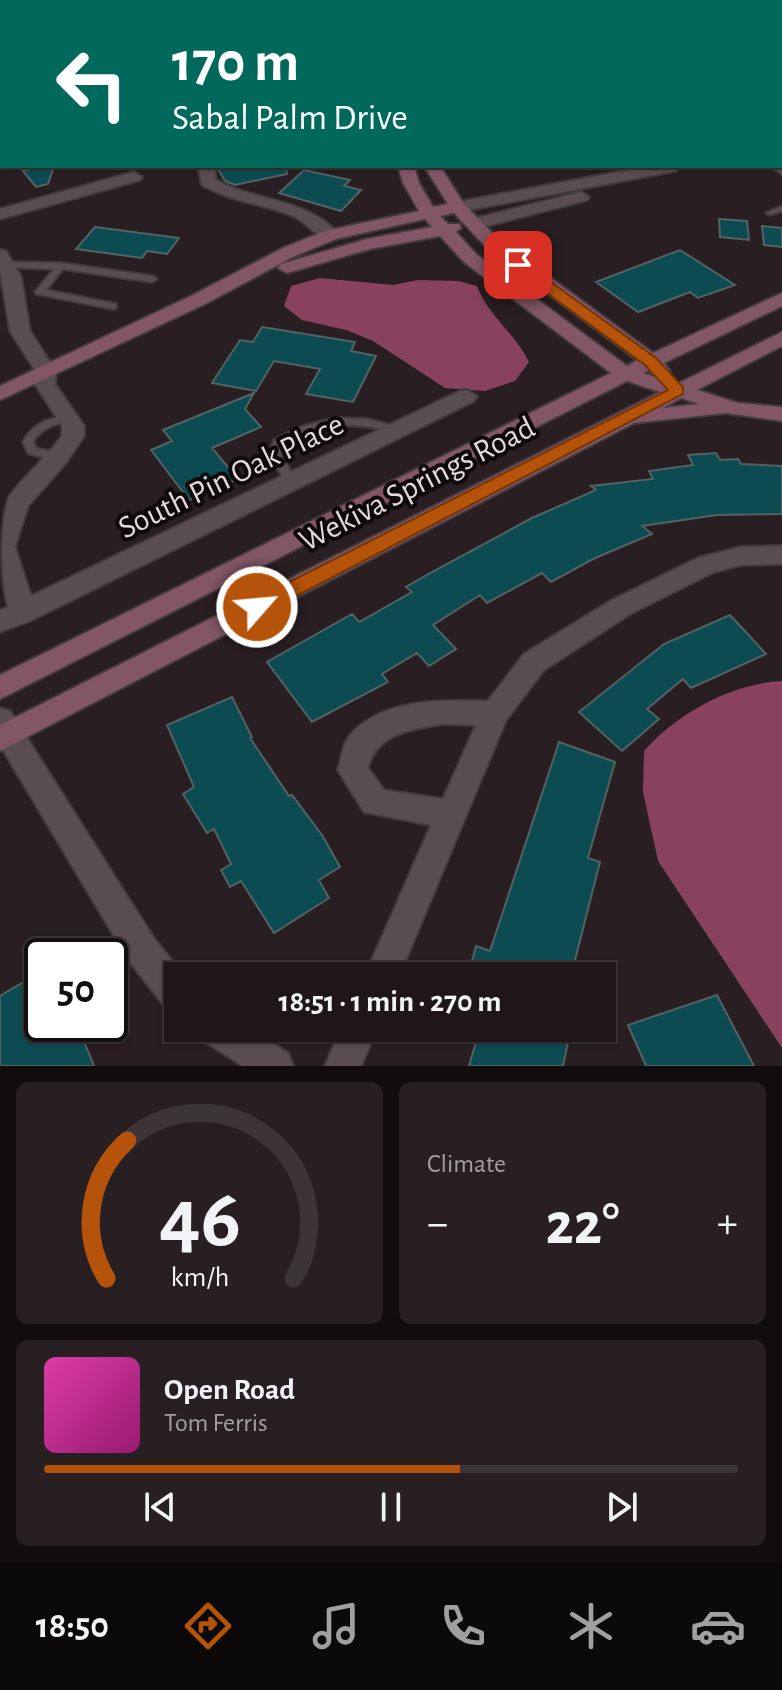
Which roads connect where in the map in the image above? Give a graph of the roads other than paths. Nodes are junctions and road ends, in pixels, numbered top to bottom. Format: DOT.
graph roads {
  1 [pos="206,168"];
  2 [pos="407,168"];
  3 [pos="433,168"];
  4 [pos="663,168"];
  5 [pos="639,172"];
  6 [pos="134,177"];
  7 [pos="552,189"];
  8 [pos="570,202"];
  9 [pos="458,207"];
  10 [pos="782,208"];
  11 [pos="770,213"];
  12 [pos="0,214"];
  13 [pos="429,214"];
  14 [pos="475,224"];
  15 [pos="442,230"];
  16 [pos="331,235"];
  17 [pos="3,260"];
  18 [pos="61,266"];
  19 [pos="152,279"];
  20 [pos="782,299"];
  21 [pos="198,300"];
  22 [pos="113,306"];
  23 [pos="613,333"];
  24 [pos="699,338"];
  25 [pos="782,338"];
  26 [pos="651,361"];
  27 [pos="46,372"];
  28 [pos="625,374"];
  29 [pos="677,391"];
  30 [pos="0,394"];
  31 [pos="467,396"];
  32 [pos="736,409"];
  33 [pos="782,414"];
  34 [pos="68,418"];
  35 [pos="617,421"];
  36 [pos="398,430"];
  37 [pos="58,458"];
  38 [pos="292,482"];
  39 [pos="782,555"];
  40 [pos="11,618"];
  41 [pos="0,688"];
  42 [pos="495,713"];
  43 [pos="2,732"];
  44 [pos="452,815"];
  45 [pos="388,962"];
  46 [pos="164,978"];
  47 [pos="238,1042"];
  48 [pos="353,1042"];
  49 [pos="275,1066"];
  50 [pos="343,1066"];
  1 -- 16 [label="street"];
  2 -- 13 [label="street"];
  3 -- 9 [label="street"];
  4 -- 5 [label="street"];
  5 -- 7 [label="street"];
  5 -- 8 [label="street"];
  6 -- 12 [label="street"];
  7 -- 8 [label="lane"];
  7 -- 9 [label="street"];
  8 -- 14 [label="street"];
  9 -- 13 [label="street"];
  9 -- 14 [label="street"];
  10 -- 11 [label="lane"];
  13 -- 15 [label="street"];
  13 -- 16 [label="street"];
  14 -- 15 [label="street"];
  14 -- 23 [label="street"];
  15 -- 21 [label="street"];
  15 -- 28 [label="street"];
  16 -- 21 [label="street"];
  17 -- 18 [label="lane"];
  17 -- 27 [label="street"];
  18 -- 19 [label="lane"];
  18 -- 22 [label="lane"];
  20 -- 24 [label="street, Wekiva Springs Road"];
  21 -- 27 [label="street"];
  23 -- 24 [label="street"];
  23 -- 26 [label="street"];
  24 -- 26 [label="street, Wekiva Springs Road"];
  25 -- 29 [label="street, Wekiva Springs Road"];
  26 -- 28 [label="street, Wekiva Springs Road"];
  26 -- 29 [label="street"];
  27 -- 30 [label="street"];
  27 -- 34 [label="street"];
  28 -- 29 [label="street"];
  28 -- 41 [label="street, Wekiva Springs Road"];
  29 -- 32 [label="street"];
  29 -- 35 [label="street, Wekiva Springs Road"];
  31 -- 36 [label="street, South Pin Oak Place"];
  32 -- 33 [label="street"];
  32 -- 35 [label="street"];
  34 -- 37 [label="street"];
  34 -- 37 [label="lane"];
  35 -- 43 [label="street, Wekiva Springs Road"];
  36 -- 38 [label="street, South Pin Oak Place"];
  36 -- 38 [label="lane"];
  37 -- 40 [label="street"];
  38 -- 40 [label="street, South Pin Oak Place"];
  39 -- 42 [label="street"];
  42 -- 44 [label="street"];
  42 -- 44 [label="street"];
  43 -- 46 [label="street"];
  44 -- 45 [label="street"];
  47 -- 49 [label="street"];
  48 -- 50 [label="street"];
}
